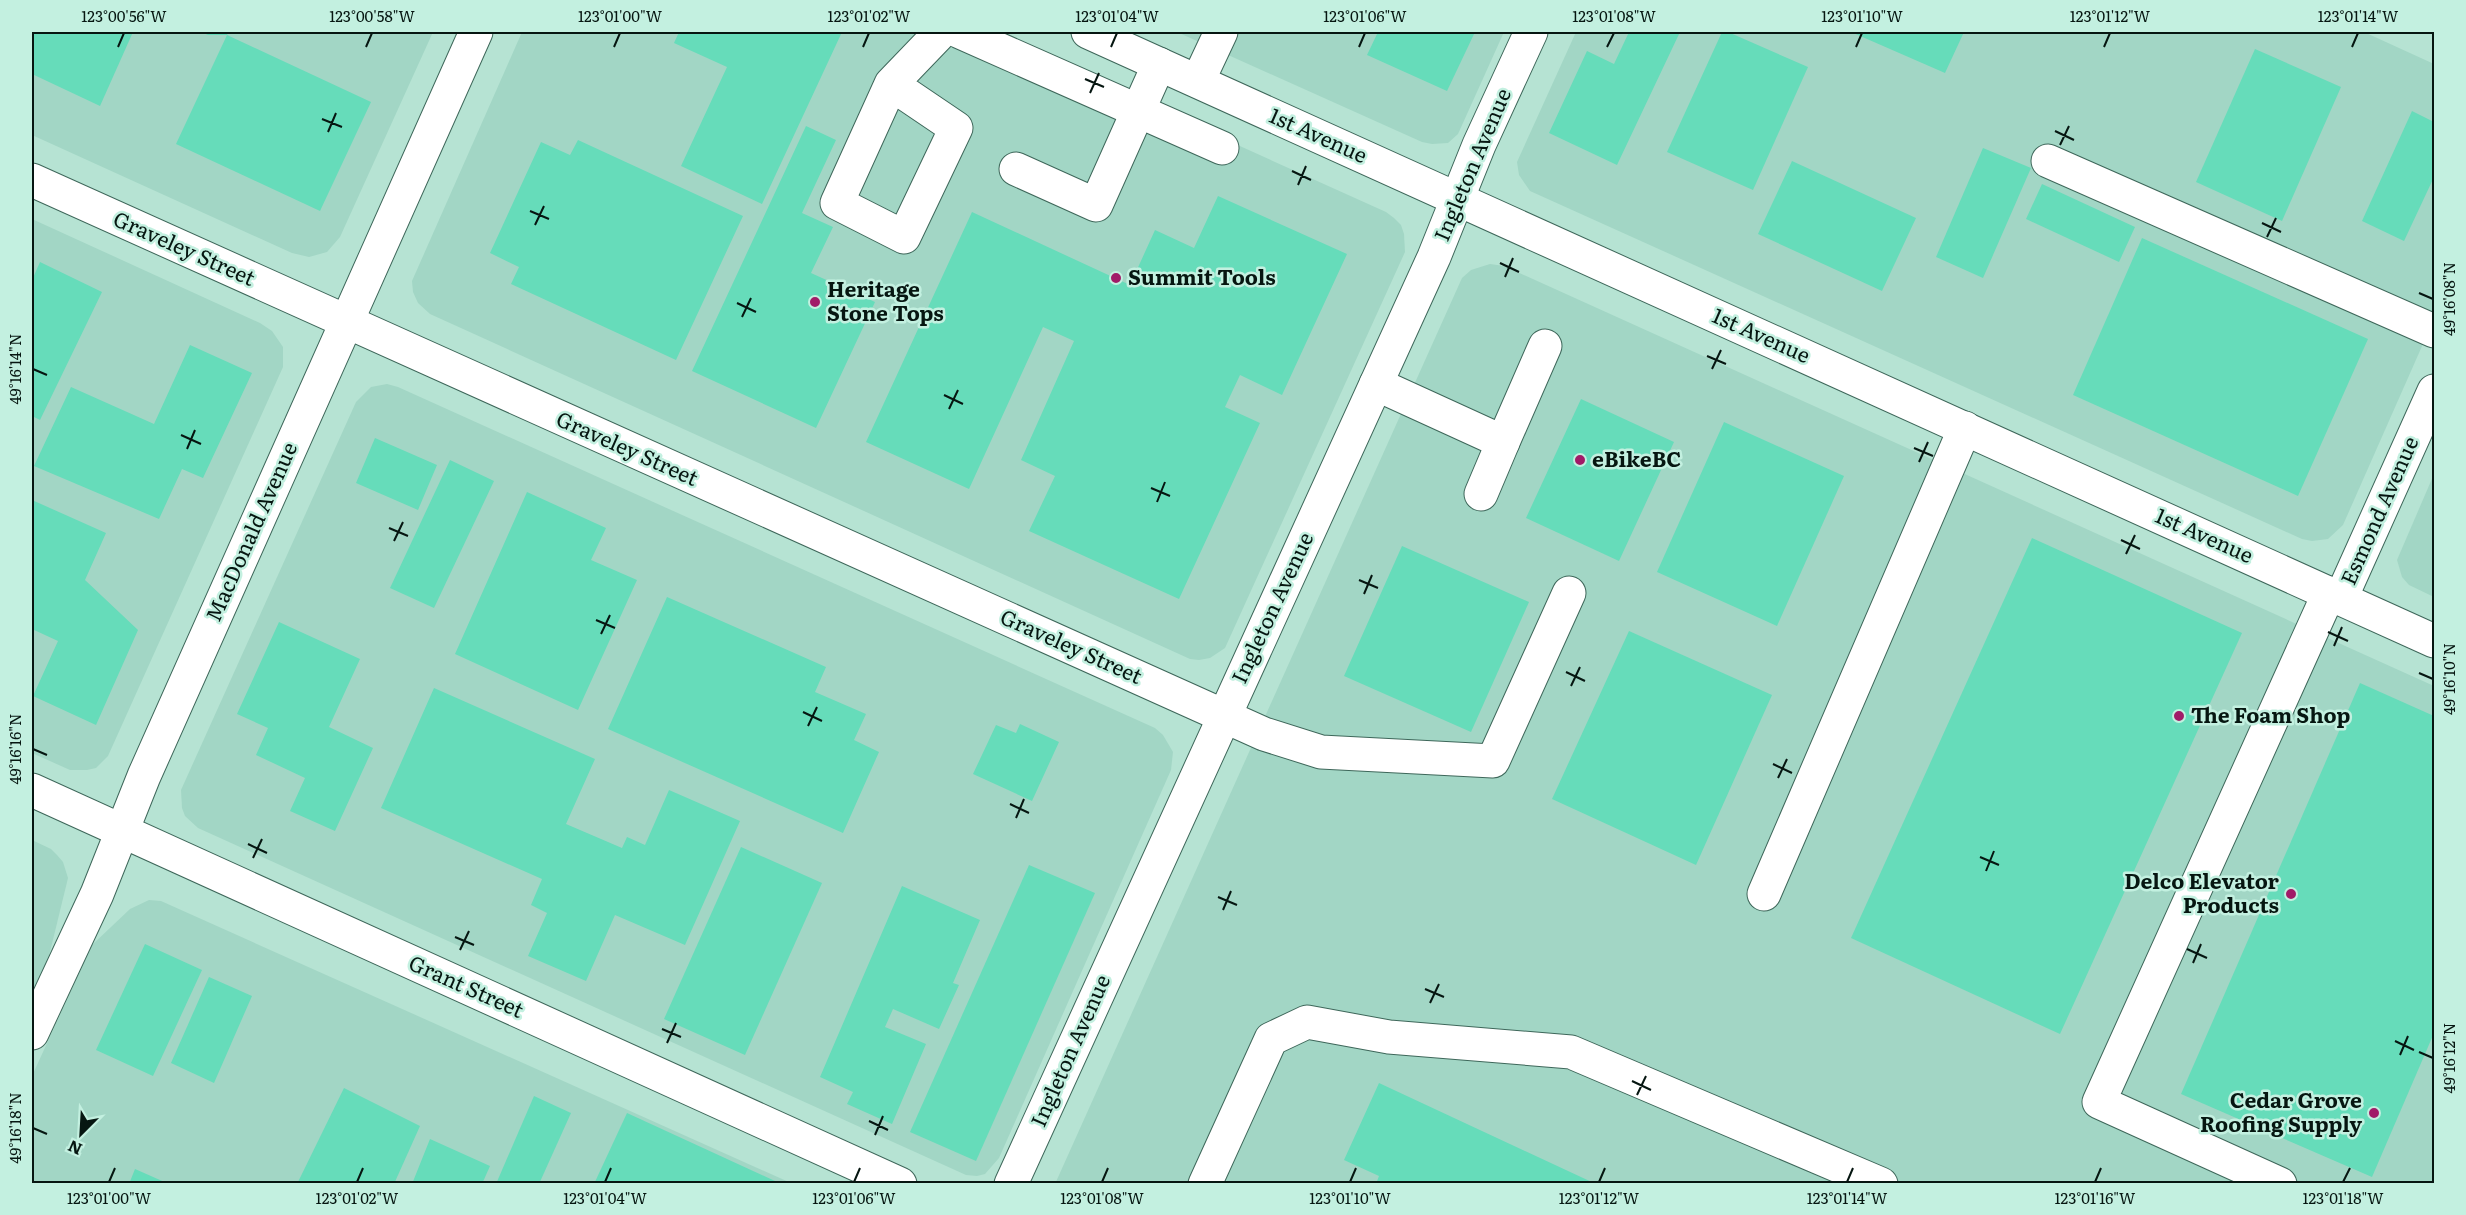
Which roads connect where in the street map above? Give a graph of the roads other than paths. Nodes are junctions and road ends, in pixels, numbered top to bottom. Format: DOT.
graph roads {
  1 [pos="476,32"];
  2 [pos="942,32"];
  3 [pos="960,32"];
  4 [pos="1088,32"];
  5 [pos="1221,32"];
  6 [pos="1531,32"];
  7 [pos="1159,64"];
  8 [pos="1198,81"];
  9 [pos="891,84"];
  10 [pos="1138,110"];
  11 [pos="1222,148"];
  12 [pos="2048,161"];
  13 [pos="1016,169"];
  14 [pos="32,180"];
  15 [pos="1458,199"];
  16 [pos="347,323"];
  17 [pos="2434,331"];
  18 [pos="1545,346"];
  19 [pos="1376,384"];
  20 [pos="2434,391"];
  21 [pos="1965,428"];
  22 [pos="1503,442"];
  23 [pos="1481,494"];
  24 [pos="1569,593"];
  25 [pos="2335,595"];
  26 [pos="2434,641"];
  27 [pos="1223,716"];
  28 [pos="32,790"];
  29 [pos="121,831"];
  30 [pos="1764,894"];
  31 [pos="32,1033"];
  32 [pos="900,1184"];
  33 [pos="1011,1184"];
  34 [pos="1205,1184"];
  35 [pos="1881,1184"];
  36 [pos="2280,1184"];
  1 -- 16 [label="street, MacDonald Avenue"];
  2 -- 9 [label="street"];
  3 -- 10 [label="street"];
  4 -- 7 [label="street, 1st Avenue"];
  5 -- 8 [label="street"];
  6 -- 15 [label="street, Ingleton Avenue"];
  7 -- 8 [label="street, 1st Avenue"];
  7 -- 10 [label="street"];
  8 -- 15 [label="street, 1st Avenue"];
  10 -- 11 [label="street"];
  10 -- 13 [label="street"];
  12 -- 17 [label="street"];
  14 -- 16 [label="street, Graveley Street"];
  15 -- 19 [label="street, Ingleton Avenue"];
  15 -- 21 [label="street, 1st Avenue"];
  16 -- 27 [label="street, Graveley Street"];
  16 -- 29 [label="street, MacDonald Avenue"];
  18 -- 22 [label="street"];
  19 -- 22 [label="street"];
  19 -- 27 [label="street, Ingleton Avenue"];
  20 -- 25 [label="street, Esmond Avenue"];
  21 -- 25 [label="street, 1st Avenue"];
  21 -- 30 [label="street"];
  22 -- 23 [label="street"];
  24 -- 27 [label="street, Graveley Street"];
  25 -- 26 [label="street, 1st Avenue"];
  25 -- 36 [label="street, Esmond Avenue"];
  27 -- 33 [label="street, Ingleton Avenue"];
  28 -- 29 [label="street, Grant Street"];
  29 -- 31 [label="street, MacDonald Avenue"];
  29 -- 32 [label="street, Grant Street"];
  34 -- 35 [label="street"];
}
